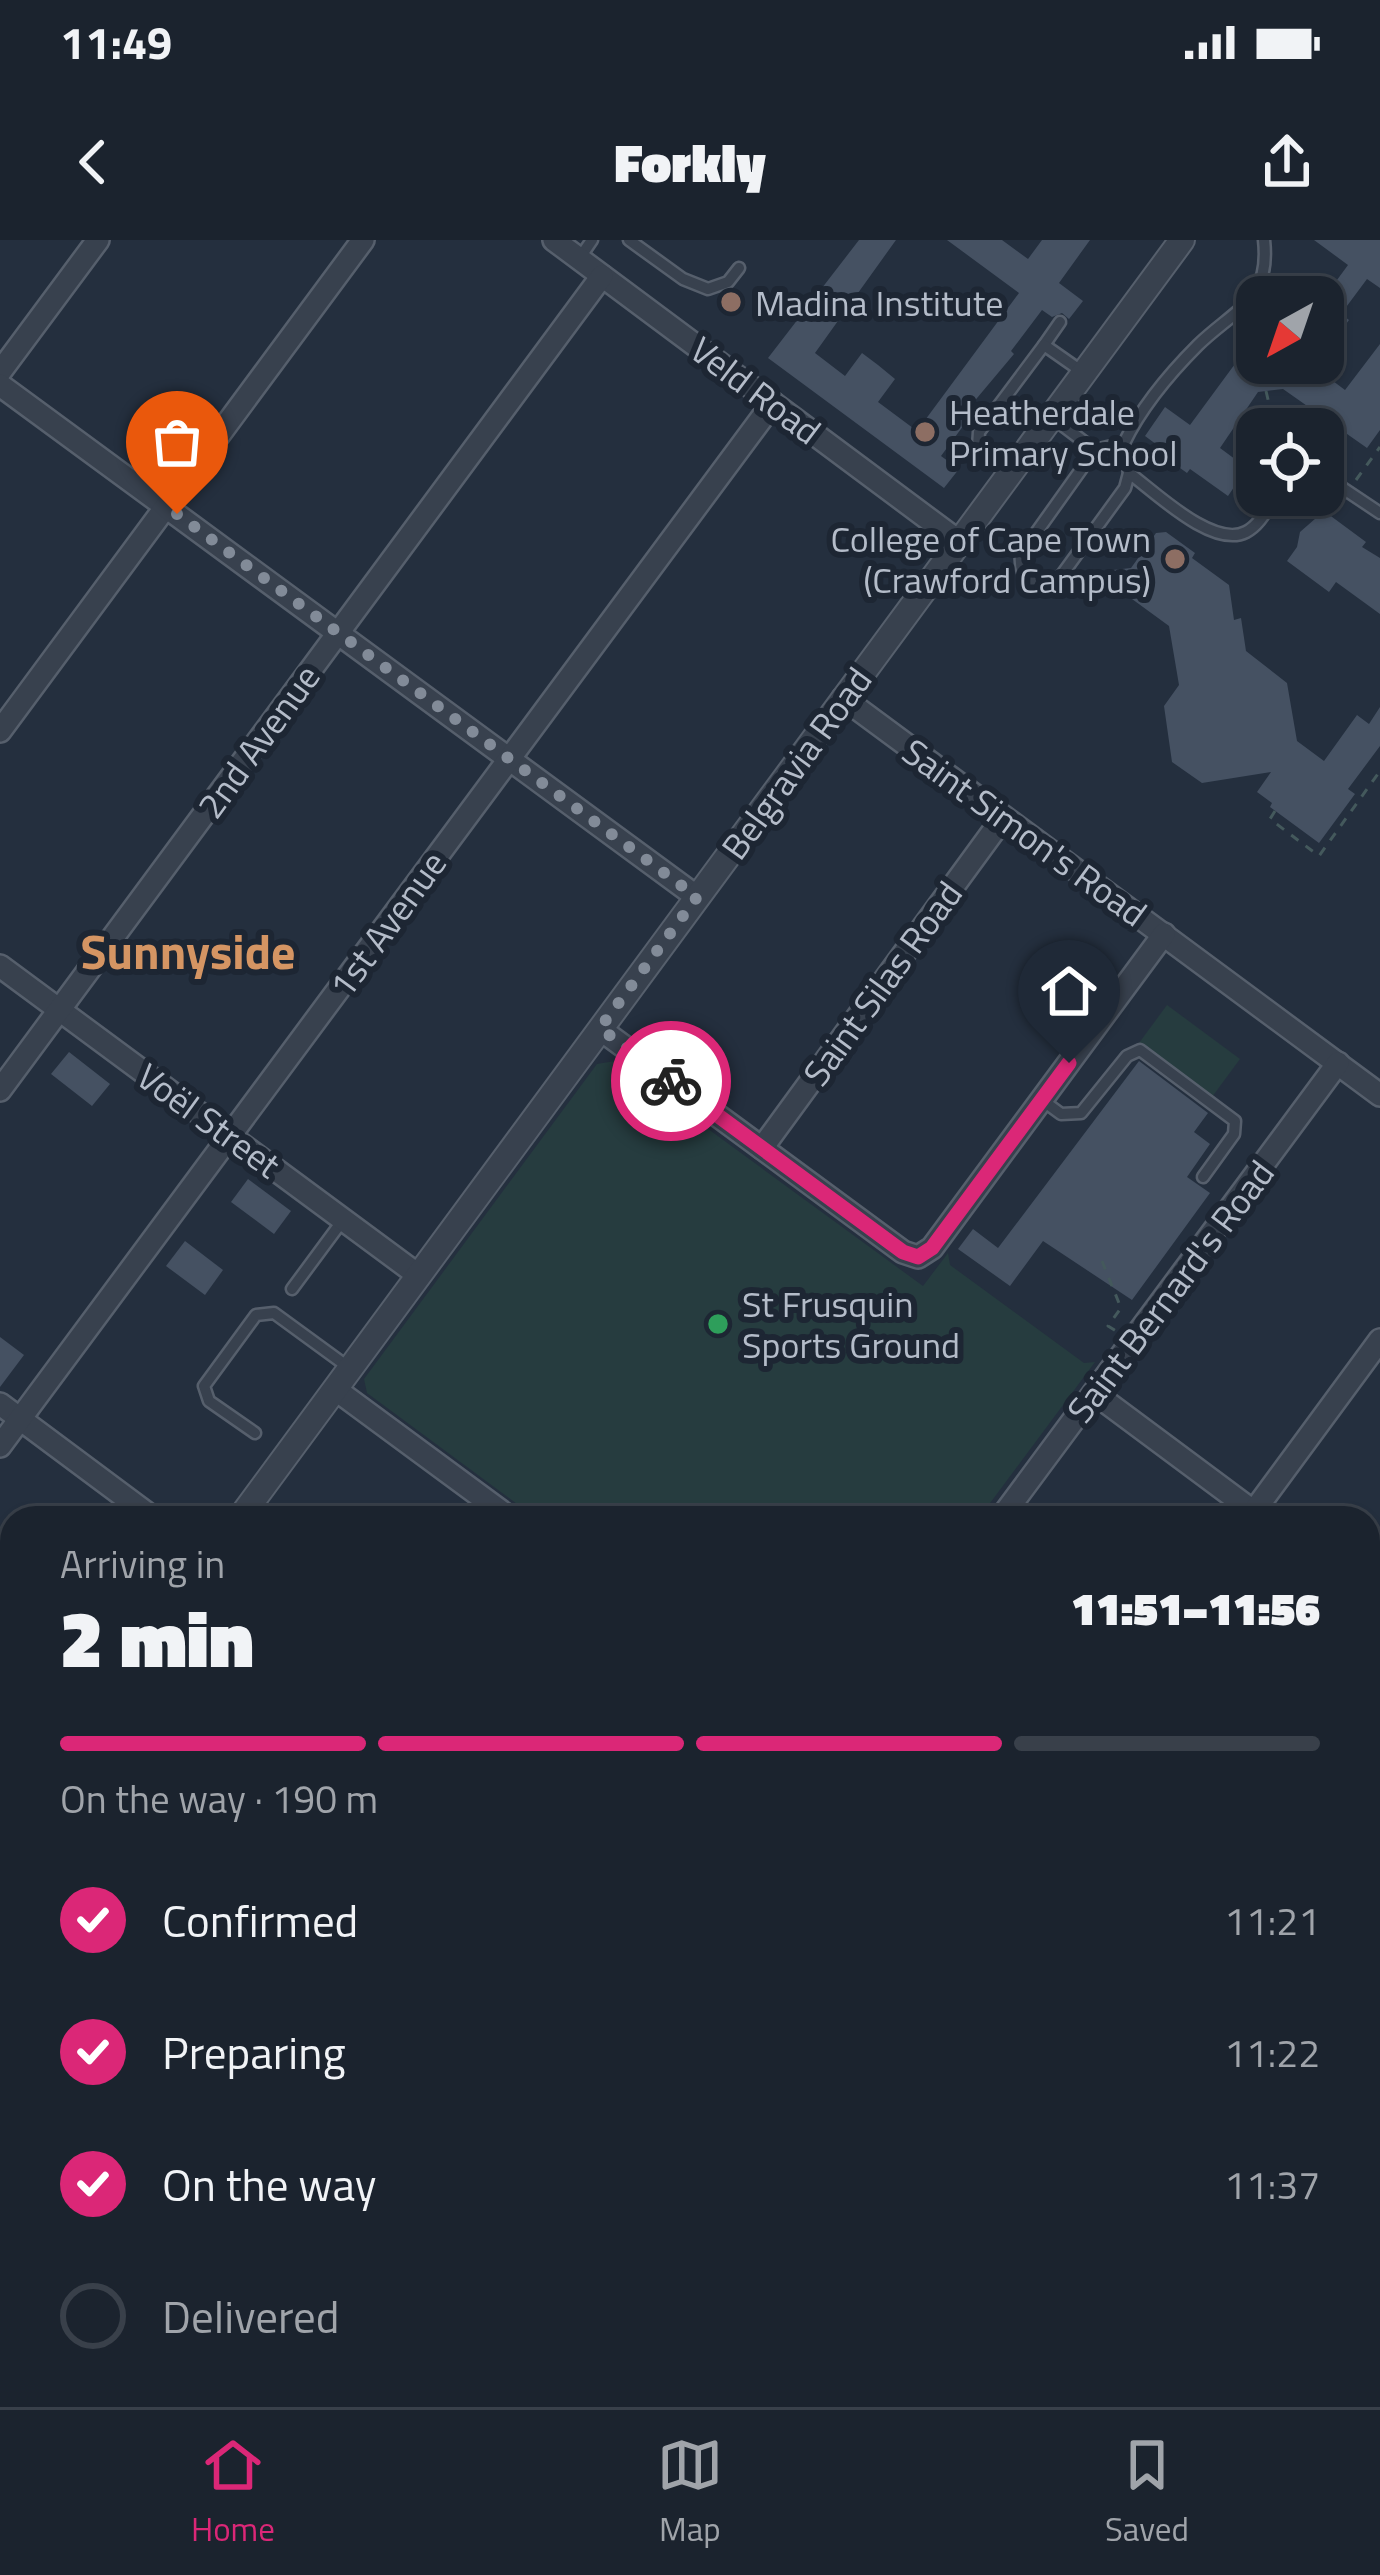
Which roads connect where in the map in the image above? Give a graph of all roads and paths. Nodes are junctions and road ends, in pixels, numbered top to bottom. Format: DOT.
graph roads {
  1 [pos="98,240"];
  2 [pos="363,240"];
  3 [pos="554,240"];
  4 [pos="629,240"];
  5 [pos="1182,240"];
  6 [pos="1264,240"];
  7 [pos="586,249"];
  8 [pos="739,268"];
  9 [pos="602,276"];
  10 [pos="1060,322"];
  11 [pos="1044,346"];
  12 [pos="0,372"];
  13 [pos="1084,373"];
  14 [pos="0,385"];
  15 [pos="1266,391"];
  16 [pos="773,403"];
  17 [pos="1270,408"];
  18 [pos="1051,417"];
  19 [pos="1124,443"];
  20 [pos="1380,447"];
  21 [pos="1095,450"];
  22 [pos="1010,472"];
  23 [pos="1129,472"];
  24 [pos="1344,487"];
  25 [pos="1349,490"];
  26 [pos="166,506"];
  27 [pos="1380,513"];
  28 [pos="1262,516"];
  29 [pos="958,541"];
  30 [pos="338,633"];
  31 [pos="843,698"];
  32 [pos="0,731"];
  33 [pos="509,759"];
  34 [pos="1380,771"];
  35 [pos="1276,811"];
  36 [pos="1003,818"];
  37 [pos="1311,837"];
  38 [pos="1305,846"];
  39 [pos="697,897"];
  40 [pos="1164,934"];
  41 [pos="0,966"];
  42 [pos="59,1010"];
  43 [pos="600,1028"];
  44 [pos="1338,1063"];
  45 [pos="0,1090"];
  46 [pos="1380,1095"];
  47 [pos="1042,1100"];
  48 [pos="230,1136"];
  49 [pos="761,1148"];
  50 [pos="1202,1177"];
  51 [pos="344,1220"];
  52 [pos="1102,1261"];
  53 [pos="418,1275"];
  54 [pos="292,1289"];
  55 [pos="1120,1335"];
  56 [pos="1380,1340"];
  57 [pos="343,1379"];
  58 [pos="1094,1393"];
  59 [pos="0,1404"];
  60 [pos="20,1419"];
  61 [pos="255,1433"];
  62 [pos="0,1446"];
  63 [pos="137,1506"];
  64 [pos="249,1506"];
  65 [pos="496,1506"];
  66 [pos="1010,1506"];
  67 [pos="1242,1506"];
  68 [pos="1262,1506"];
  1 -- 12 [label="street"];
  2 -- 26 [label="street"];
  3 -- 7 [label="street, Veld Road"];
  4 -- 8 [label="lane"];
  5 -- 13 [label="street, Belgravia Road"];
  6 -- 19 [label="lane"];
  7 -- 9 [label="street, Veld Road"];
  9 -- 16 [label="street, Veld Road"];
  9 -- 30 [label="street, 2nd Avenue"];
  10 -- 11 [label="lane"];
  11 -- 13 [label="lane"];
  11 -- 22 [label="lane"];
  13 -- 18 [label="street, Belgravia Road"];
  14 -- 26 [label="street"];
  15 -- 17 [label="path"];
  16 -- 29 [label="street, Veld Road"];
  16 -- 33 [label="street, 1st Avenue"];
  18 -- 21 [label="lane"];
  18 -- 22 [label="street, Belgravia Road"];
  19 -- 21 [label="lane"];
  19 -- 23 [label="lane"];
  20 -- 25 [label="path"];
  21 -- 23 [label="lane"];
  22 -- 29 [label="street, Belgravia Road"];
  23 -- 28 [label="lane"];
  24 -- 25 [label="lane"];
  25 -- 27 [label="lane"];
  26 -- 30 [label="street"];
  26 -- 32 [label="street"];
  29 -- 31 [label="street, Belgravia Road"];
  30 -- 33 [label="street"];
  30 -- 42 [label="street, 2nd Avenue"];
  31 -- 36 [label="street, Saint Simon's Road"];
  31 -- 39 [label="street, Belgravia Road"];
  33 -- 39 [label="street"];
  33 -- 48 [label="street, 1st Avenue"];
  34 -- 38 [label="path"];
  35 -- 38 [label="path"];
  36 -- 40 [label="street, Saint Simon's Road"];
  36 -- 49 [label="street, Saint Silas Road"];
  37 -- 38 [label="path"];
  39 -- 43 [label="street, Belgravia Road"];
  40 -- 44 [label="street, Saint Simon's Road"];
  40 -- 47 [label="street"];
  41 -- 42 [label="street, Voël Street"];
  42 -- 45 [label="street, 2nd Avenue"];
  42 -- 48 [label="street, Voël Street"];
  43 -- 49 [label="street"];
  43 -- 53 [label="street, Belgravia Road"];
  44 -- 46 [label="street, Saint Simon's Road"];
  44 -- 58 [label="street, Saint Bernard's Road"];
  47 -- 49 [label="street"];
  47 -- 50 [label="lane"];
  48 -- 51 [label="street, Voël Street"];
  48 -- 60 [label="street, 1st Avenue"];
  51 -- 53 [label="street, Voël Street"];
  51 -- 54 [label="lane"];
  52 -- 55 [label="path"];
  53 -- 57 [label="street, Belgravia Road"];
  56 -- 68 [label="street"];
  57 -- 61 [label="lane"];
  57 -- 64 [label="street, Belgravia Road"];
  57 -- 65 [label="street"];
  58 -- 66 [label="street, Saint Bernard's Road"];
  58 -- 67 [label="street"];
  59 -- 60 [label="street"];
  60 -- 62 [label="street, 1st Avenue"];
  60 -- 63 [label="street"];
}
